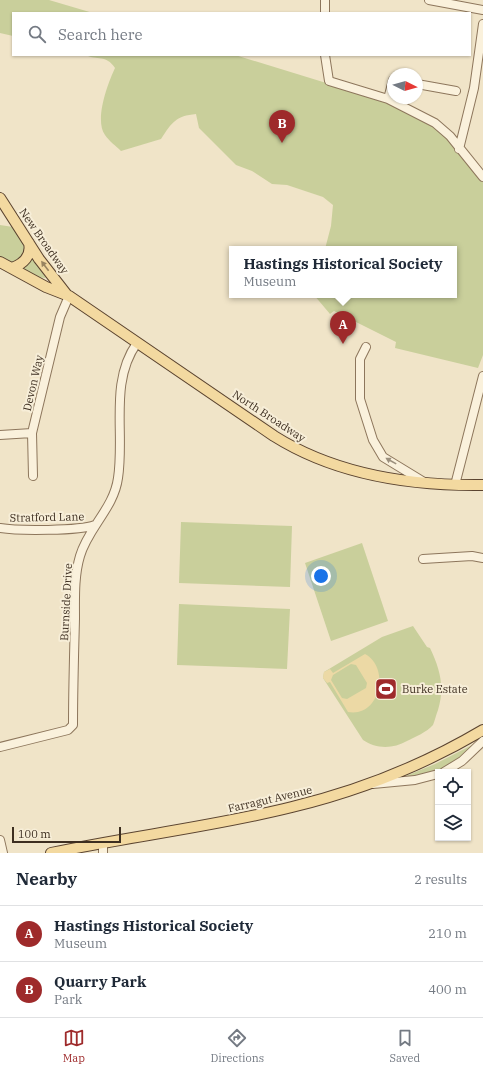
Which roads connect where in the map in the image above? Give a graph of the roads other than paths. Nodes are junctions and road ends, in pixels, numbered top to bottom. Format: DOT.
graph roads {
  1 [pos="325,0"];
  2 [pos="429,0"];
  3 [pos="483,10"];
  4 [pos="325,12"];
  5 [pos="483,24"];
  6 [pos="326,56"];
  7 [pos="423,85"];
  8 [pos="456,91"];
  9 [pos="387,99"];
  10 [pos="398,104"];
  11 [pos="459,149"];
  12 [pos="483,177"];
  13 [pos="0,198"];
  14 [pos="29,243"];
  15 [pos="0,262"];
  16 [pos="12,268"];
  17 [pos="69,296"];
  18 [pos="137,343"];
  19 [pos="366,347"];
  20 [pos="483,376"];
  21 [pos="32,433"];
  22 [pos="0,435"];
  23 [pos="34,476"];
  24 [pos="424,482"];
  25 [pos="455,484"];
  26 [pos="483,485"];
  27 [pos="95,525"];
  28 [pos="0,528"];
  29 [pos="483,558"];
  30 [pos="423,559"];
  31 [pos="483,730"];
  32 [pos="483,741"];
  33 [pos="0,747"];
  34 [pos="449,769"];
  35 [pos="435,775"];
  36 [pos="364,784"];
  37 [pos="0,840"];
  38 [pos="103,849"];
  39 [pos="3,853"];
  40 [pos="50,853"];
  1 -- 4 [label="street"];
  2 -- 3 [label="street"];
  5 -- 11 [label="street"];
  6 -- 9 [label="street"];
  7 -- 8 [label="street"];
  10 -- 11 [label="street"];
  11 -- 12 [label="street"];
  13 -- 14 [label="main road, New Broadway"];
  14 -- 16 [label="main road"];
  17 -- 14 [label="main road, New Broadway, one-way"];
  15 -- 16 [label="main road"];
  16 -- 17 [label="main road"];
  17 -- 18 [label="main road, North Broadway"];
  17 -- 21 [label="street, Devon Way"];
  18 -- 24 [label="main road, North Broadway"];
  18 -- 27 [label="street, Burnside Drive"];
  24 -- 19 [label="street, one-way"];
  20 -- 25 [label="street"];
  21 -- 22 [label="street"];
  21 -- 23 [label="street, Devon Way"];
  24 -- 25 [label="main road, North Broadway"];
  25 -- 26 [label="main road, North Broadway"];
  27 -- 28 [label="street, Stratford Lane"];
  27 -- 33 [label="street, Burnside Drive"];
  29 -- 30 [label="street"];
  31 -- 36 [label="main road, Farragut Avenue"];
  32 -- 34 [label="street"];
  35 -- 36 [label="street"];
  36 -- 38 [label="main road, Farragut Avenue"];
  37 -- 39 [label="street"];
  38 -- 40 [label="main road, Farragut Avenue"];
}
